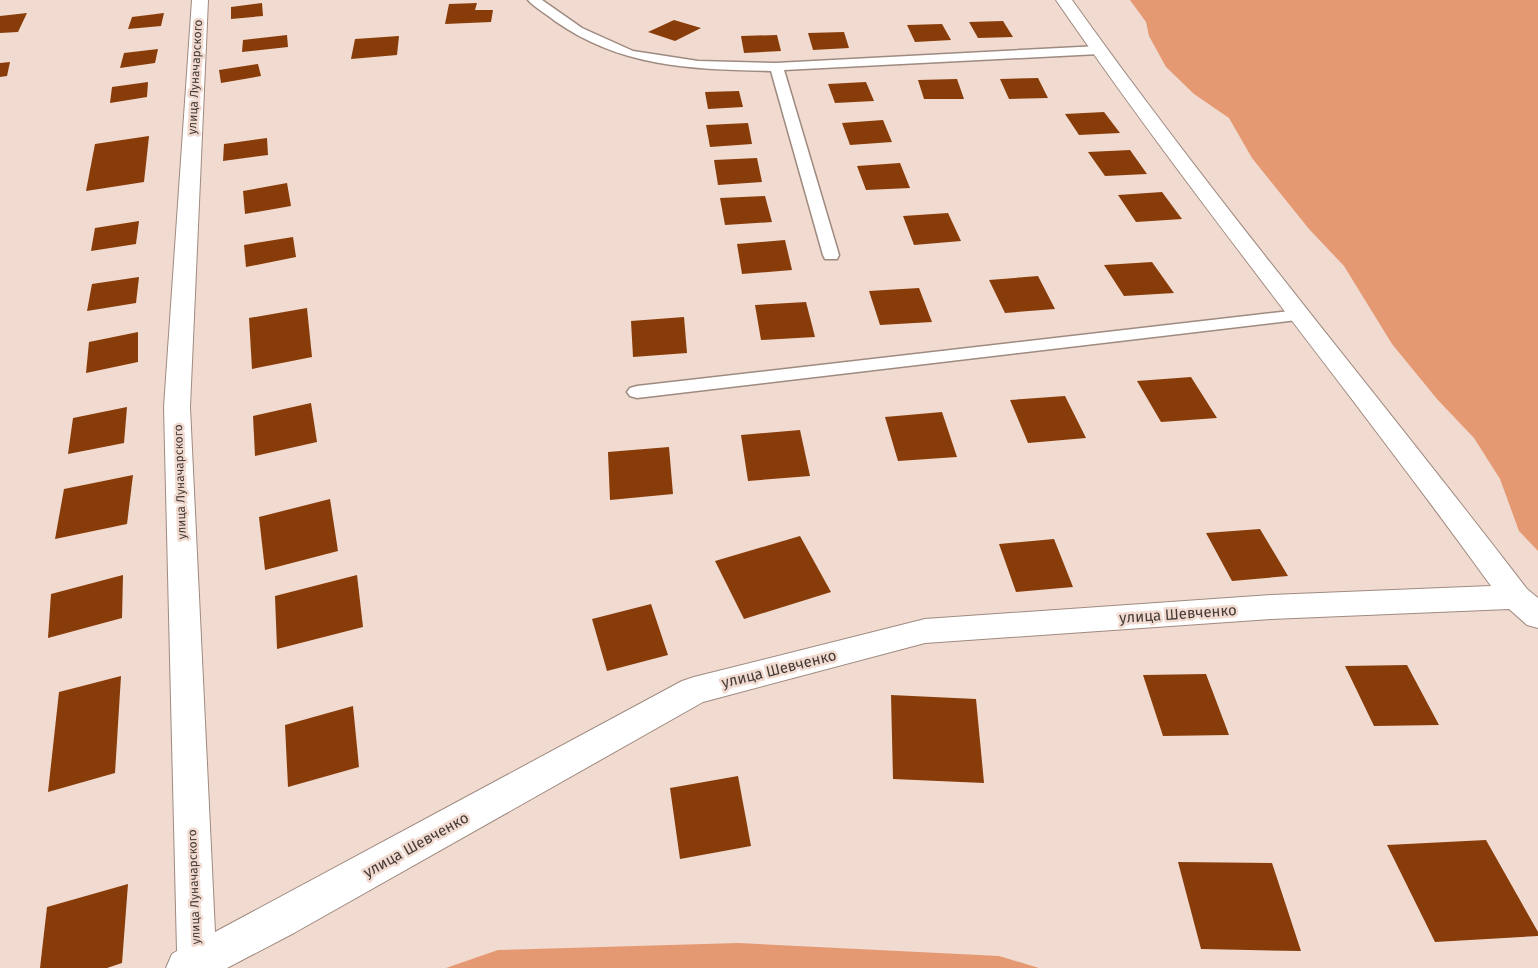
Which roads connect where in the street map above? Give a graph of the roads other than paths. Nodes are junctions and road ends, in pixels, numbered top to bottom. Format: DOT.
graph roads {
  1 [pos="200,0"];
  2 [pos="534,0"];
  3 [pos="1064,0"];
  4 [pos="1099,50"];
  5 [pos="776,67"];
  6 [pos="831,255"];
  7 [pos="1299,315"];
  8 [pos="637,392"];
  9 [pos="1516,597"];
  10 [pos="1538,616"];
  11 [pos="191,966"];
  1 -- 11 [label="street, улица Луначарского"];
  2 -- 5 [label="lane"];
  3 -- 4 [label="street"];
  4 -- 5 [label="lane"];
  4 -- 7 [label="street"];
  5 -- 6 [label="lane"];
  7 -- 8 [label="lane"];
  7 -- 9 [label="street"];
  9 -- 10 [label="street"];
  9 -- 11 [label="street, улица Шевченко"];
}
